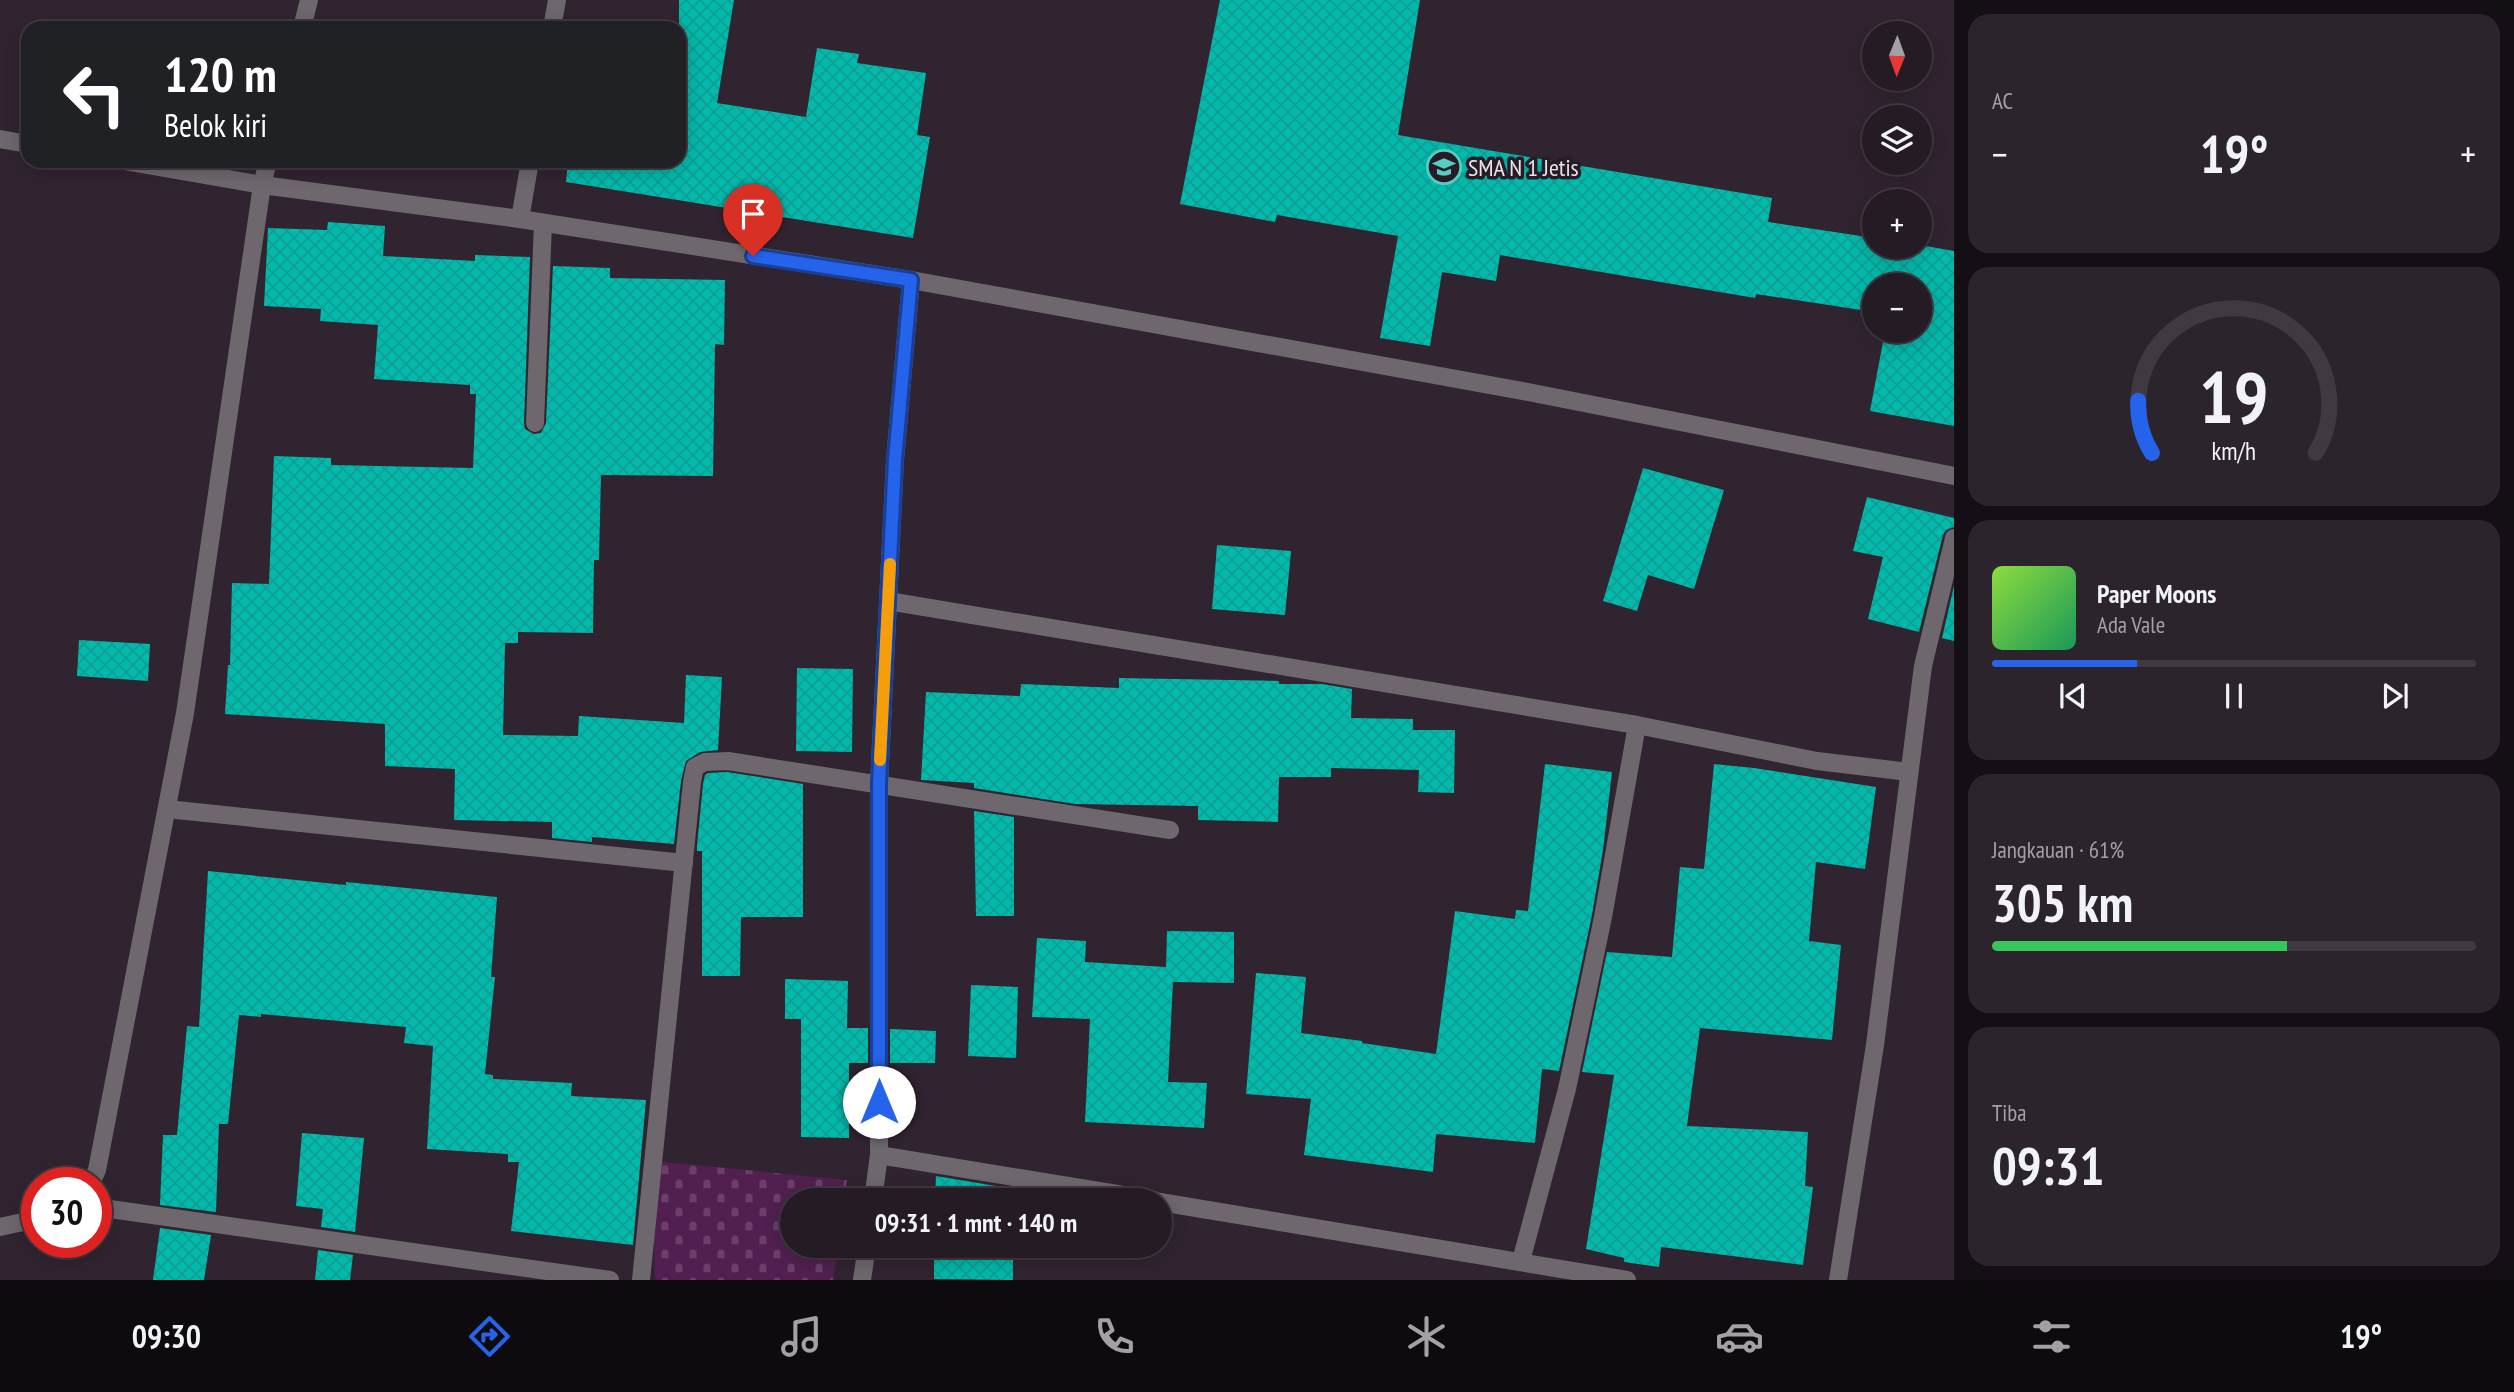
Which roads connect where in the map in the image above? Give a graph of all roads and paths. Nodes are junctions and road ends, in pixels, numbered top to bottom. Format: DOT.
graph roads {
  1 [pos="309,0"];
  2 [pos="557,0"];
  3 [pos="304,21"];
  4 [pos="553,21"];
  5 [pos="0,139"];
  6 [pos="21,143"];
  7 [pos="164,168"];
  8 [pos="266,168"];
  9 [pos="529,168"];
  10 [pos="262,185"];
  11 [pos="520,219"];
  12 [pos="543,223"];
  13 [pos="911,280"];
  14 [pos="535,423"];
  15 [pos="1954,476"];
  16 [pos="1954,538"];
  17 [pos="888,601"];
  18 [pos="1637,725"];
  19 [pos="1909,772"];
  20 [pos="879,784"];
  21 [pos="167,808"];
  22 [pos="1170,830"];
  23 [pos="684,863"];
  24 [pos="879,1155"];
  25 [pos="98,1167"];
  26 [pos="875,1188"];
  27 [pos="1081,1188"];
  28 [pos="1172,1204"];
  29 [pos="112,1209"];
  30 [pos="21,1222"];
  31 [pos="0,1227"];
  32 [pos="865,1258"];
  33 [pos="1521,1261"];
  34 [pos="610,1280"];
  35 [pos="641,1280"];
  36 [pos="862,1280"];
  37 [pos="1627,1280"];
  38 [pos="1838,1280"];
  1 -- 3 [label="street"];
  2 -- 4 [label="street"];
  5 -- 6 [label="street"];
  7 -- 10 [label="street"];
  8 -- 10 [label="street"];
  9 -- 11 [label="street"];
  10 -- 11 [label="street"];
  10 -- 21 [label="street"];
  11 -- 12 [label="street"];
  12 -- 13 [label="street"];
  12 -- 14 [label="street"];
  13 -- 15 [label="street"];
  13 -- 17 [label="street"];
  16 -- 19 [label="street"];
  17 -- 18 [label="street"];
  17 -- 20 [label="street"];
  18 -- 19 [label="street"];
  18 -- 33 [label="street"];
  19 -- 38 [label="street"];
  20 -- 22 [label="street"];
  20 -- 23 [label="street"];
  20 -- 24 [label="street"];
  21 -- 23 [label="street"];
  21 -- 25 [label="street"];
  23 -- 35 [label="street"];
  24 -- 26 [label="street"];
  24 -- 27 [label="street"];
  28 -- 33 [label="street"];
  29 -- 34 [label="street"];
  30 -- 31 [label="street"];
  32 -- 36 [label="street"];
  33 -- 37 [label="street"];
}
